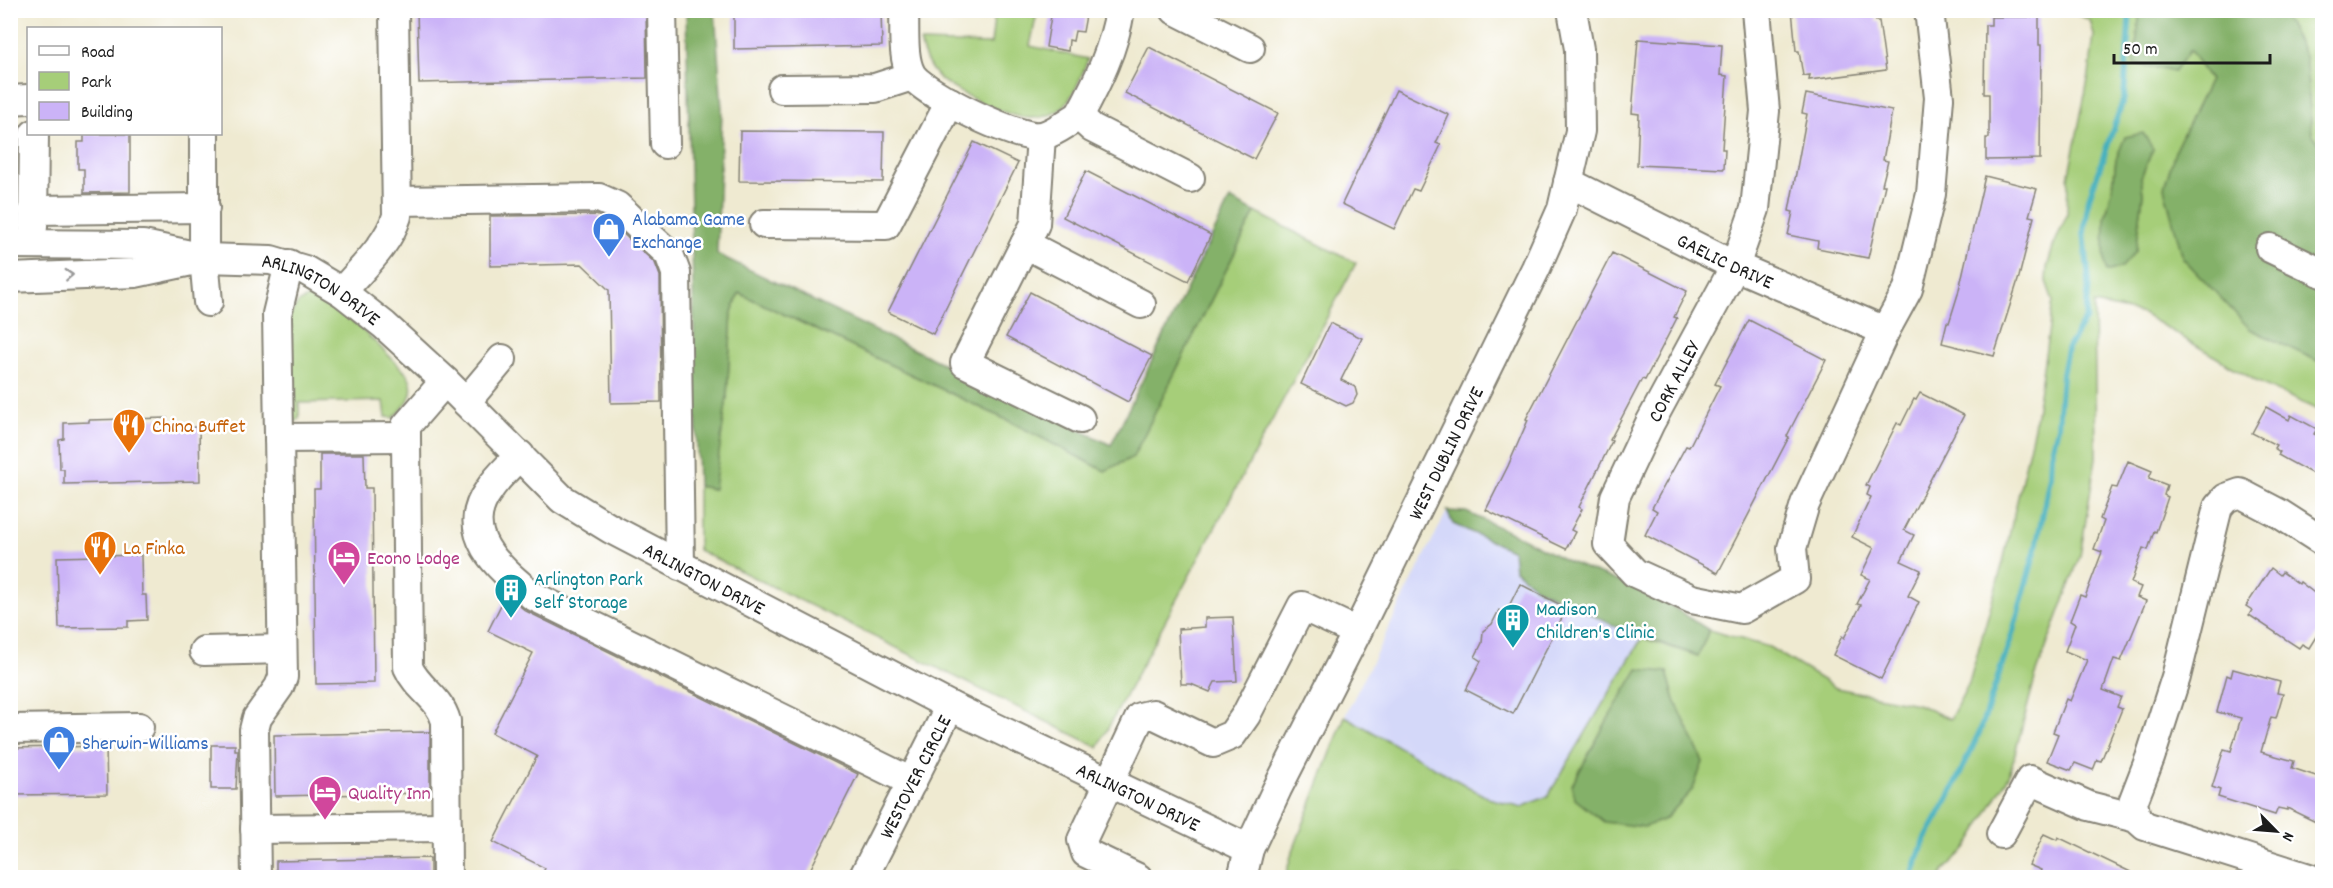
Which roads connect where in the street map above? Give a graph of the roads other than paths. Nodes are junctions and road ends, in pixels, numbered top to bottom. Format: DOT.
graph roads {
  1 [pos="394,10"];
  2 [pos="662,10"];
  3 [pos="904,10"];
  4 [pos="1120,10"];
  5 [pos="1175,10"];
  6 [pos="1572,10"];
  7 [pos="1756,10"];
  8 [pos="1929,10"];
  9 [pos="1250,48"];
  10 [pos="912,76"];
  11 [pos="782,89"];
  12 [pos="27,99"];
  13 [pos="10,100"];
  14 [pos="950,102"];
  15 [pos="1079,116"];
  16 [pos="34,135"];
  17 [pos="204,135"];
  18 [pos="1041,136"];
  19 [pos="664,144"];
  20 [pos="1190,177"];
  21 [pos="1568,182"];
  22 [pos="398,201"];
  23 [pos="205,208"];
  24 [pos="33,210"];
  25 [pos="764,224"];
  26 [pos="22,244"];
  27 [pos="1025,244"];
  28 [pos="2270,248"];
  29 [pos="204,258"];
  30 [pos="288,264"];
  31 [pos="1735,266"];
  32 [pos="2322,273"];
  33 [pos="10,278"];
  34 [pos="342,292"];
  35 [pos="208,302"];
  36 [pos="1141,304"];
  37 [pos="1885,331"];
  38 [pos="502,359"];
  39 [pos="445,381"];
  40 [pos="466,402"];
  41 [pos="1080,419"];
  42 [pos="406,437"];
  43 [pos="279,438"];
  44 [pos="520,455"];
  45 [pos="2322,541"];
  46 [pos="680,566"];
  47 [pos="1357,632"];
  48 [pos="282,649"];
  49 [pos="204,651"];
  50 [pos="950,706"];
  51 [pos="139,727"];
  52 [pos="10,729"];
  53 [pos="912,782"];
  54 [pos="1107,783"];
  55 [pos="2136,818"];
  56 [pos="447,827"];
  57 [pos="255,829"];
  58 [pos="2001,834"];
  59 [pos="1249,849"];
  60 [pos="256,878"];
  61 [pos="447,878"];
  62 [pos="863,878"];
  63 [pos="1138,878"];
  64 [pos="1242,878"];
  65 [pos="2309,878"];
  1 -- 22 [label="street"];
  2 -- 19 [label="street"];
  3 -- 10 [label="street"];
  4 -- 15 [label="street"];
  5 -- 9 [label="street"];
  6 -- 21 [label="street, WEST DUBLIN DRIVE"];
  7 -- 31 [label="street, CORK ALLEY"];
  8 -- 37 [label="street"];
  10 -- 11 [label="street"];
  10 -- 14 [label="street"];
  12 -- 13 [label="street"];
  14 -- 18 [label="street"];
  14 -- 25 [label="street"];
  15 -- 18 [label="street"];
  15 -- 20 [label="street"];
  16 -- 24 [label="street"];
  17 -- 23 [label="street"];
  18 -- 27 [label="street"];
  21 -- 31 [label="street, GAELIC DRIVE"];
  21 -- 47 [label="street, WEST DUBLIN DRIVE"];
  22 -- 34 [label="street"];
  22 -- 46 [label="street"];
  23 -- 24 [label="street"];
  23 -- 29 [label="street"];
  24 -- 26 [label="street"];
  26 -- 29 [label="street, ARLINGTON DRIVE"];
  27 -- 36 [label="street"];
  27 -- 41 [label="street"];
  28 -- 32 [label="street"];
  29 -- 30 [label="street, ARLINGTON DRIVE"];
  33 -- 29 [label="street, ARLINGTON DRIVE, one-way"];
  29 -- 35 [label="street"];
  30 -- 34 [label="street, ARLINGTON DRIVE"];
  30 -- 43 [label="street"];
  31 -- 37 [label="street, GAELIC DRIVE"];
  31 -- 37 [label="street, CORK ALLEY"];
  34 -- 39 [label="street, ARLINGTON DRIVE"];
  38 -- 40 [label="street"];
  39 -- 40 [label="street, ARLINGTON DRIVE"];
  39 -- 42 [label="street"];
  40 -- 44 [label="street, ARLINGTON DRIVE"];
  42 -- 43 [label="street"];
  42 -- 56 [label="street"];
  43 -- 48 [label="street"];
  44 -- 46 [label="street, ARLINGTON DRIVE"];
  44 -- 53 [label="street"];
  45 -- 55 [label="street"];
  46 -- 50 [label="street, ARLINGTON DRIVE"];
  47 -- 54 [label="street"];
  47 -- 59 [label="street, WEST DUBLIN DRIVE"];
  48 -- 49 [label="street"];
  48 -- 57 [label="street"];
  50 -- 53 [label="street, WESTOVER CIRCLE"];
  50 -- 54 [label="street, ARLINGTON DRIVE"];
  51 -- 52 [label="street"];
  53 -- 62 [label="street, WESTOVER CIRCLE"];
  54 -- 59 [label="street, ARLINGTON DRIVE"];
  54 -- 63 [label="street"];
  55 -- 58 [label="street"];
  55 -- 65 [label="street"];
  56 -- 57 [label="street"];
  56 -- 61 [label="street"];
  57 -- 60 [label="street"];
  59 -- 64 [label="street, WEST DUBLIN DRIVE"];
}
